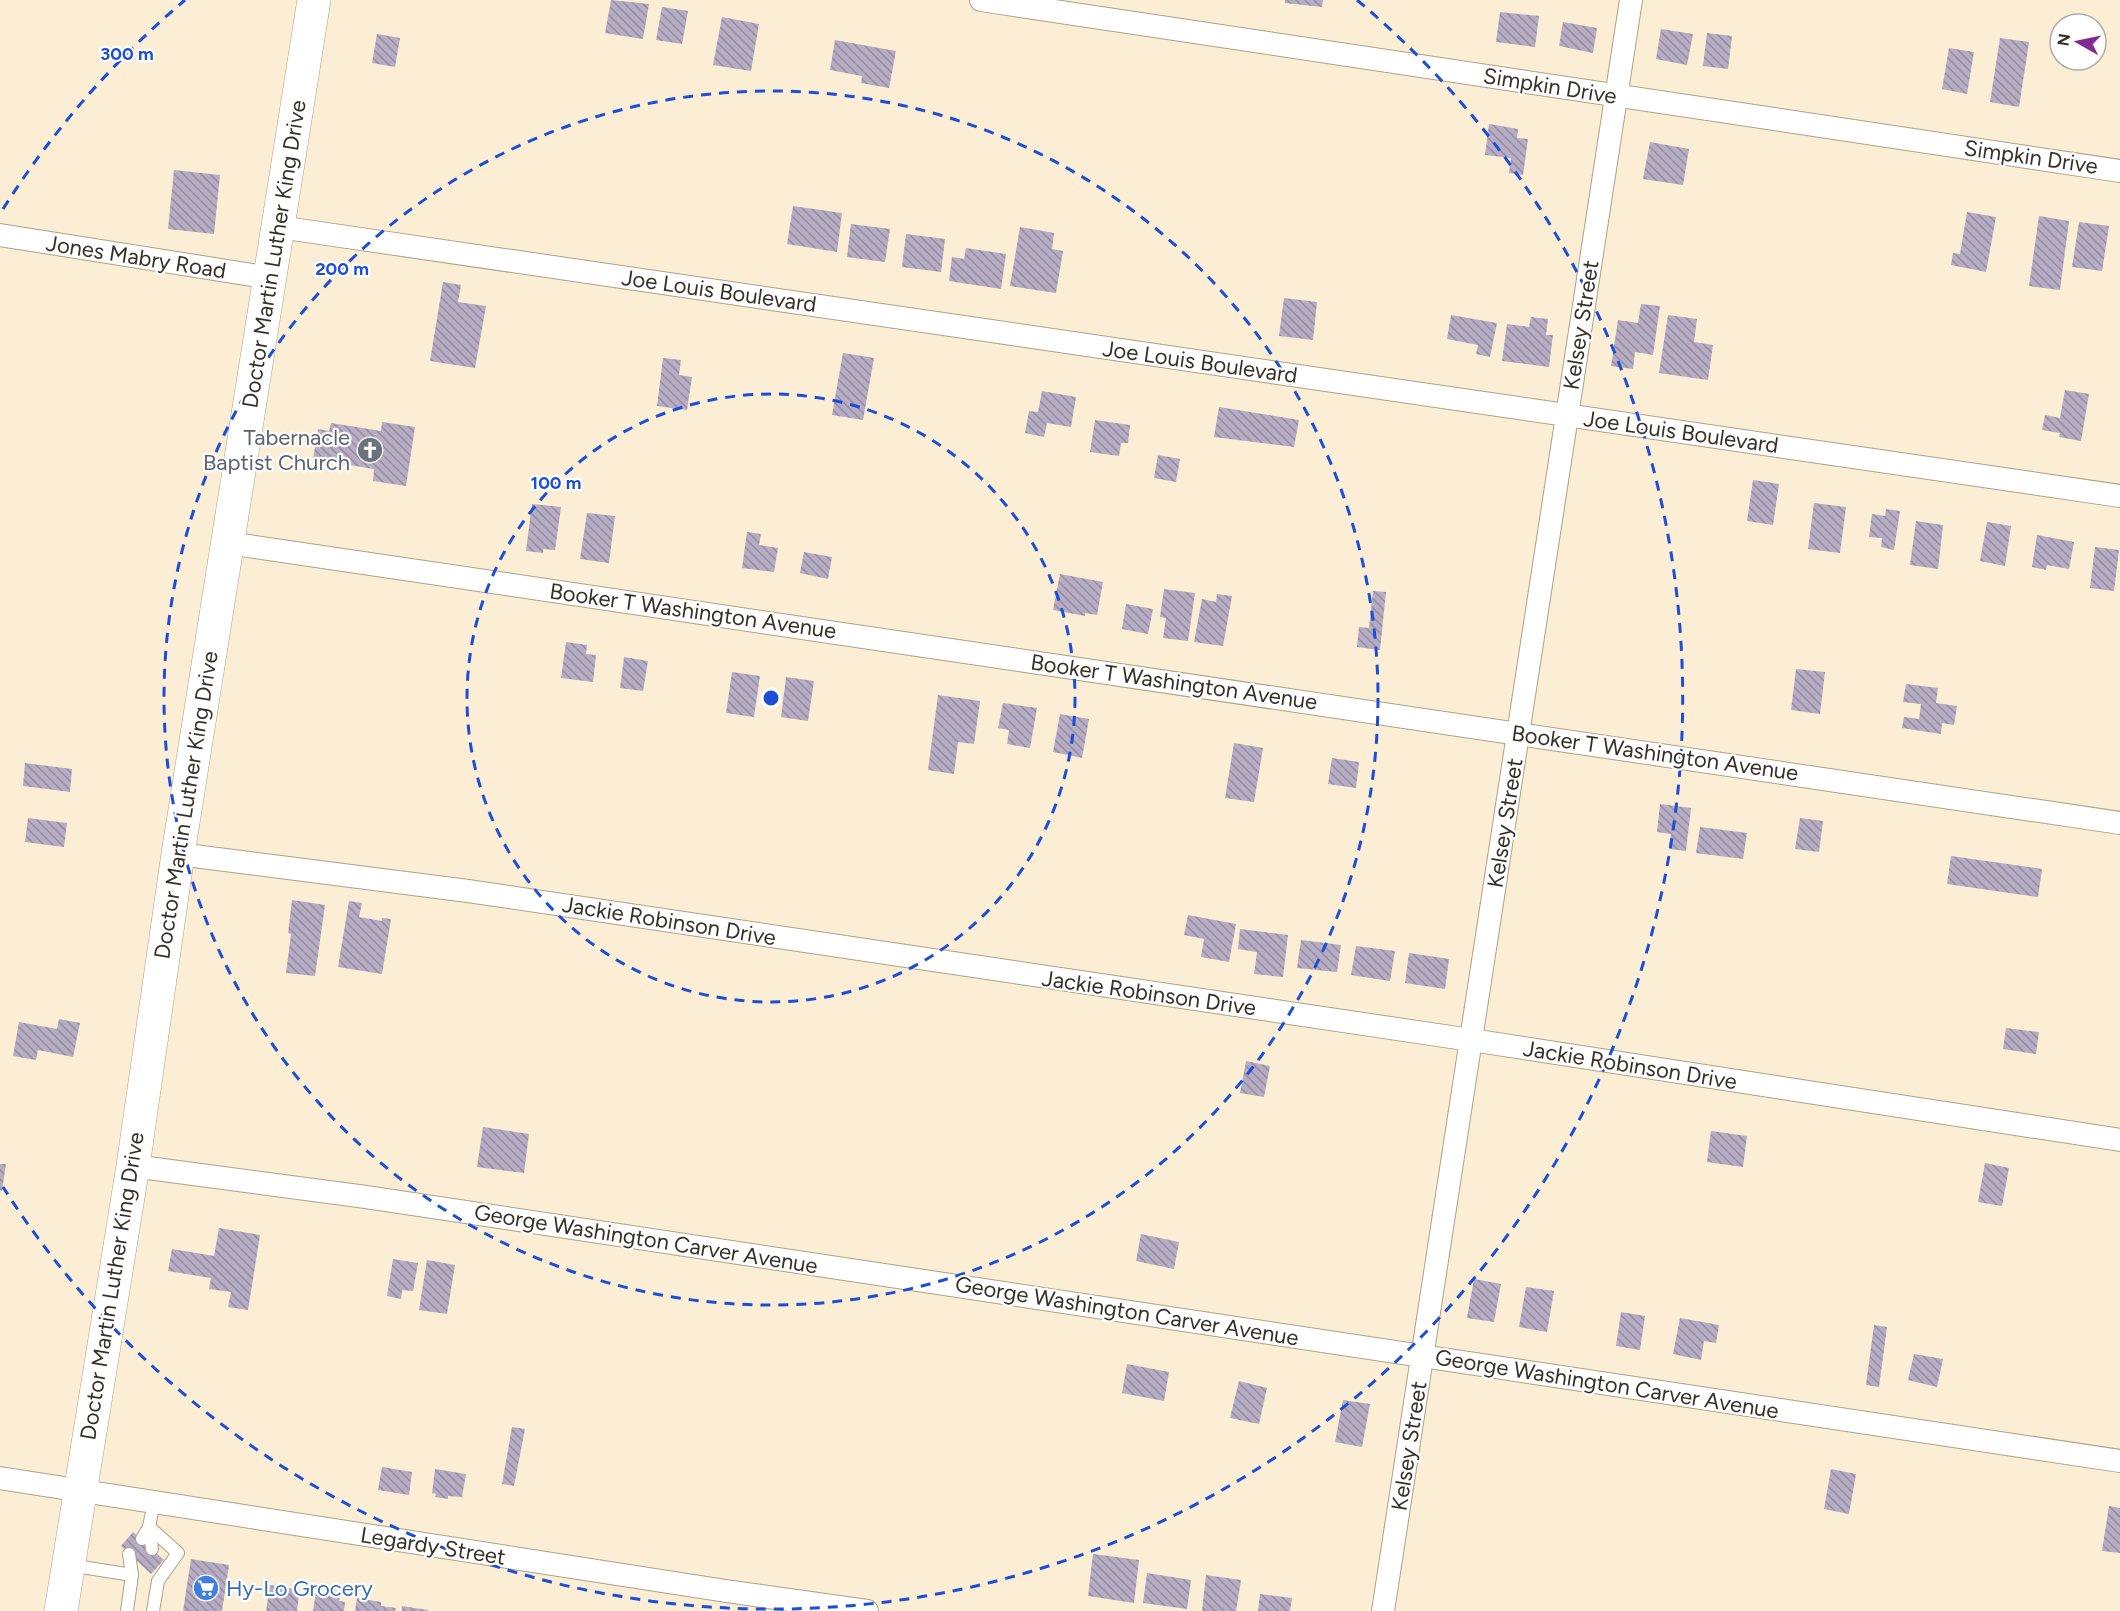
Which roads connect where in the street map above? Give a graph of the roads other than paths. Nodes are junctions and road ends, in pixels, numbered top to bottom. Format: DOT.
graph roads {
  1 [pos="314,0"];
  2 [pos="981,0"];
  3 [pos="1631,0"];
  4 [pos="1617,96"];
  5 [pos="2120,171"];
  6 [pos="279,227"];
  7 [pos="0,235"];
  8 [pos="271,278"];
  9 [pos="1568,416"];
  10 [pos="2120,496"];
  11 [pos="228,543"];
  12 [pos="1518,733"];
  13 [pos="2120,823"];
  14 [pos="178,854"];
  15 [pos="1471,1040"];
  16 [pos="2120,1140"];
  17 [pos="133,1166"];
  18 [pos="1423,1355"];
  19 [pos="2120,1461"];
  20 [pos="0,1478"];
  21 [pos="79,1491"];
  22 [pos="154,1502"];
  23 [pos="149,1527"];
  24 [pos="142,1539"];
  25 [pos="152,1549"];
  26 [pos="129,1554"];
  27 [pos="140,1564"];
  28 [pos="68,1565"];
  29 [pos="132,1575"];
  30 [pos="724,1601"];
  31 [pos="64,1610"];
  32 [pos="127,1611"];
  33 [pos="153,1611"];
  34 [pos="867,1611"];
  35 [pos="1383,1611"];
  1 -- 6 [label="main road, Doctor Martin Luther King Drive"];
  2 -- 4 [label="street, Simpkin Drive"];
  3 -- 4 [label="street, Kelsey Street"];
  4 -- 5 [label="street, Simpkin Drive"];
  4 -- 9 [label="street, Kelsey Street"];
  6 -- 8 [label="main road, Doctor Martin Luther King Drive"];
  6 -- 9 [label="street, Joe Louis Boulevard"];
  7 -- 8 [label="street, Jones Mabry Road"];
  8 -- 11 [label="main road, Doctor Martin Luther King Drive"];
  9 -- 10 [label="street, Joe Louis Boulevard"];
  9 -- 12 [label="street, Kelsey Street"];
  11 -- 12 [label="street, Booker T Washington Avenue"];
  11 -- 14 [label="main road, Doctor Martin Luther King Drive"];
  12 -- 13 [label="street, Booker T Washington Avenue"];
  12 -- 15 [label="street, Kelsey Street"];
  14 -- 15 [label="street, Jackie Robinson Drive"];
  14 -- 17 [label="main road, Doctor Martin Luther King Drive"];
  15 -- 16 [label="street, Jackie Robinson Drive"];
  15 -- 18 [label="street, Kelsey Street"];
  17 -- 18 [label="street, George Washington Carver Avenue"];
  17 -- 21 [label="main road, Doctor Martin Luther King Drive"];
  18 -- 19 [label="street, George Washington Carver Avenue"];
  18 -- 35 [label="street, Kelsey Street"];
  20 -- 21 [label="street, Legardy Street"];
  21 -- 22 [label="street, Legardy Street"];
  21 -- 28 [label="main road, Doctor Martin Luther King Drive"];
  22 -- 23 [label="lane"];
  22 -- 30 [label="street, Legardy Street"];
  23 -- 24 [label="lane"];
  23 -- 25 [label="lane"];
  23 -- 33 [label="lane"];
  26 -- 29 [label="lane"];
  27 -- 29 [label="lane"];
  28 -- 29 [label="lane"];
  28 -- 31 [label="main road, Doctor Martin Luther King Drive"];
  29 -- 32 [label="lane"];
  30 -- 34 [label="street, Legardy Street"];
}
